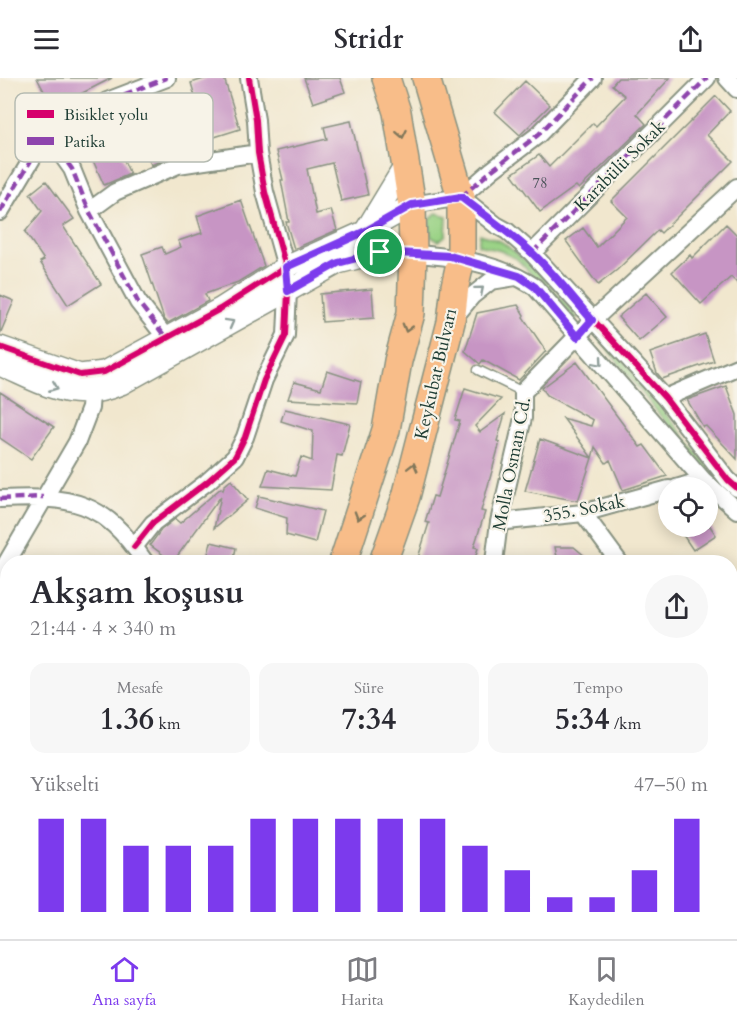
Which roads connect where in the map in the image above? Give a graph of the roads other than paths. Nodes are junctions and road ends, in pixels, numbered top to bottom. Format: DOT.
graph roads {
  1 [pos="167,78"];
  2 [pos="249,78"];
  3 [pos="386,78"];
  4 [pos="426,78"];
  5 [pos="593,78"];
  6 [pos="707,78"];
  7 [pos="727,78"];
  8 [pos="737,89"];
  9 [pos="128,93"];
  10 [pos="258,153"];
  11 [pos="213,160"];
  12 [pos="30,162"];
  13 [pos="67,162"];
  14 [pos="198,162"];
  15 [pos="406,164"];
  16 [pos="735,193"];
  17 [pos="461,197"];
  18 [pos="412,205"];
  19 [pos="89,211"];
  20 [pos="0,212"];
  21 [pos="366,231"];
  22 [pos="532,253"];
  23 [pos="413,254"];
  24 [pos="461,259"];
  25 [pos="286,267"];
  26 [pos="519,276"];
  27 [pos="288,291"];
  28 [pos="592,320"];
  29 [pos="451,322"];
  30 [pos="577,337"];
  31 [pos="168,339"];
  32 [pos="0,347"];
  33 [pos="0,365"];
  34 [pos="737,367"];
  35 [pos="478,370"];
  36 [pos="92,384"];
  37 [pos="523,392"];
  38 [pos="665,398"];
  39 [pos="700,477"];
  40 [pos="734,482"];
  41 [pos="658,492"];
  42 [pos="718,493"];
  43 [pos="43,497"];
  44 [pos="0,499"];
  45 [pos="737,510"];
  46 [pos="583,513"];
  47 [pos="499,522"];
  48 [pos="134,547"];
  49 [pos="11,555"];
  50 [pos="140,555"];
  51 [pos="345,555"];
  52 [pos="385,555"];
  53 [pos="495,555"];
  54 [pos="614,555"];
  1 -- 9 [label="street"];
  2 -- 10 [label="street"];
  3 -- 15 [label="highway, Keykubat Bulvarı, one-way"];
  4 -- 17 [label="highway, Keykubat Bulvarı"];
  5 -- 17 [label="street"];
  6 -- 22 [label="street, Karabülü Sokak"];
  7 -- 8 [label="street"];
  10 -- 11 [label="street"];
  10 -- 25 [label="street"];
  12 -- 20 [label="street"];
  13 -- 19 [label="street"];
  14 -- 19 [label="street"];
  15 -- 18 [label="highway, Keykubat Bulvarı"];
  15 -- 21 [label="street"];
  16 -- 28 [label="street, Molla Osman Cd."];
  17 -- 18 [label="street"];
  17 -- 22 [label="street"];
  17 -- 24 [label="highway, Keykubat Bulvarı"];
  18 -- 21 [label="street"];
  18 -- 23 [label="highway, Keykubat Bulvarı"];
  19 -- 31 [label="street"];
  21 -- 25 [label="street"];
  22 -- 28 [label="street"];
  23 -- 24 [label="street"];
  23 -- 27 [label="street"];
  23 -- 51 [label="highway, Keykubat Bulvarı, one-way"];
  24 -- 26 [label="street"];
  24 -- 29 [label="highway, Keykubat Bulvarı"];
  25 -- 27 [label="street"];
  25 -- 31 [label="street"];
  29 -- 26 [label="street, one-way"];
  26 -- 30 [label="street"];
  36 -- 27 [label="street, one-way"];
  27 -- 48 [label="street"];
  28 -- 30 [label="street, Molla Osman Cd."];
  28 -- 38 [label="street"];
  52 -- 29 [label="highway, Keykubat Bulvarı, one-way"];
  30 -- 37 [label="street, Molla Osman Cd."];
  30 -- 39 [label="street, one-way"];
  31 -- 36 [label="street"];
  32 -- 36 [label="street"];
  33 -- 36 [label="street, one-way"];
  34 -- 38 [label="street"];
  35 -- 37 [label="lane"];
  36 -- 43 [label="street"];
  37 -- 47 [label="street, Molla Osman Cd."];
  38 -- 40 [label="street"];
  41 -- 46 [label="street, 355. Sokak"];
  42 -- 45 [label="street"];
  43 -- 44 [label="street"];
  43 -- 48 [label="street"];
  43 -- 49 [label="street"];
  46 -- 47 [label="street, 355. Sokak"];
  46 -- 54 [label="street"];
  47 -- 53 [label="street, Molla Osman Cd."];
  48 -- 50 [label="street"];
}
